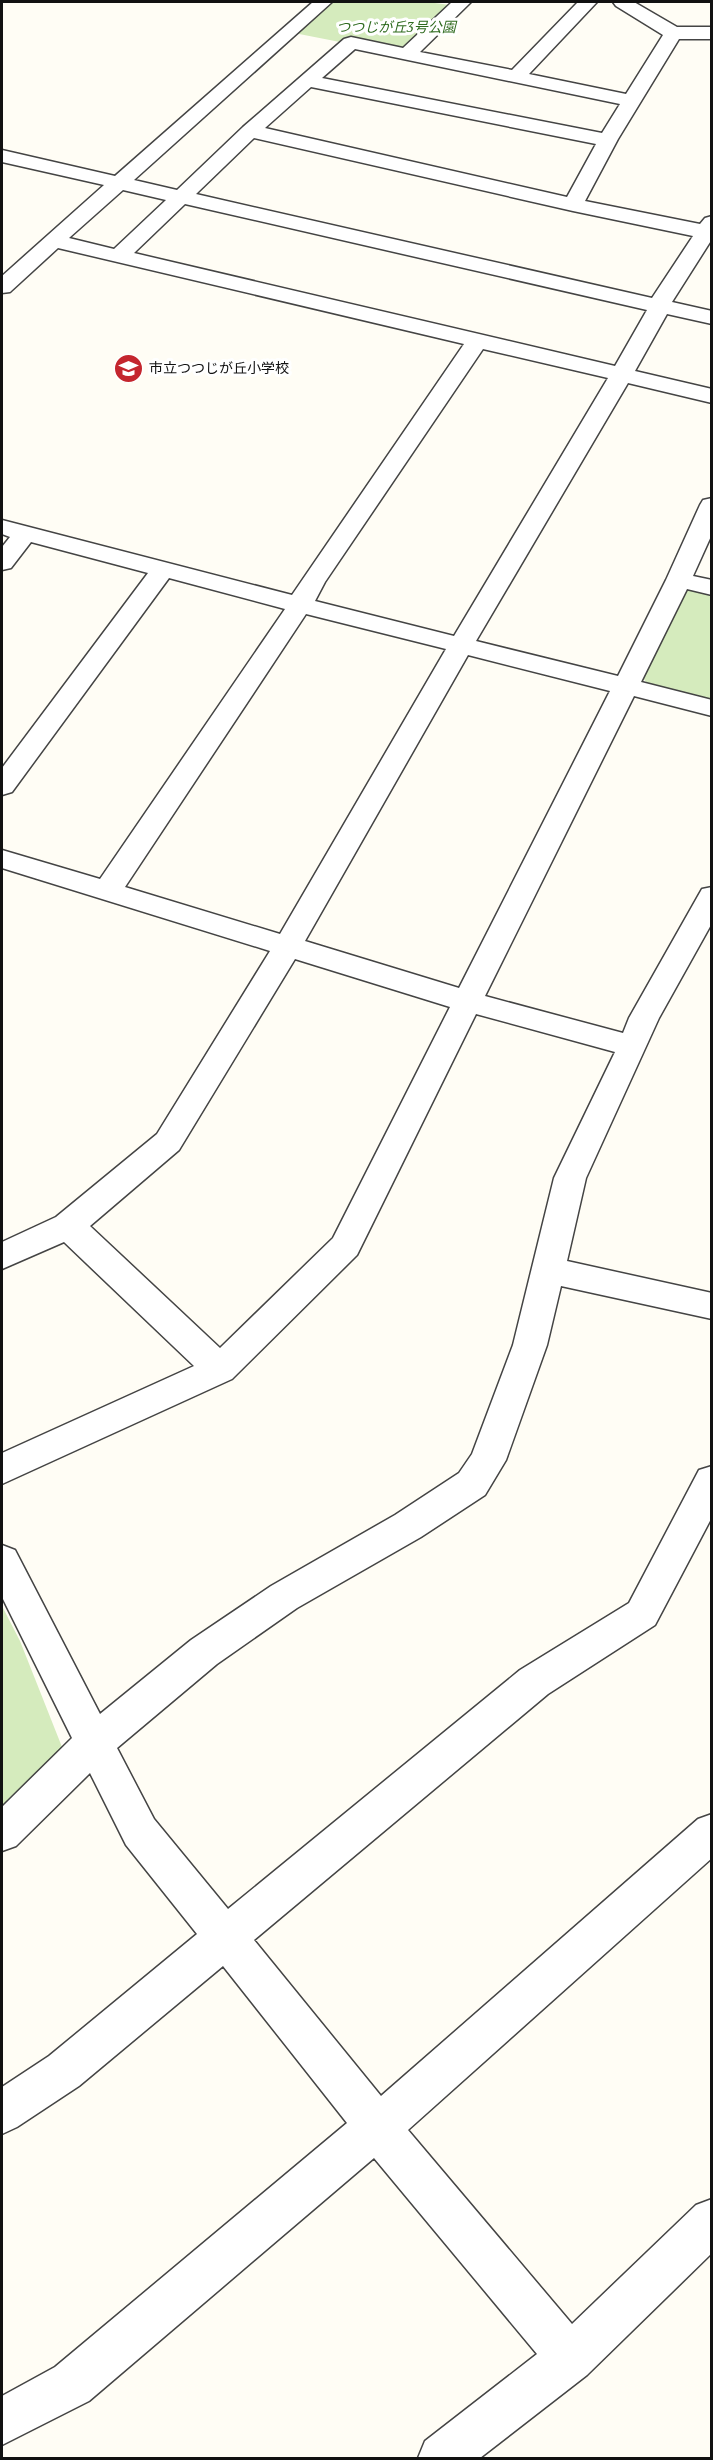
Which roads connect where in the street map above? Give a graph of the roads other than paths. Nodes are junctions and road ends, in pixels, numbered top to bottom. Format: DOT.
graph roads {
  1 [pos="323,2"];
  2 [pos="462,2"];
  3 [pos="588,2"];
  4 [pos="622,2"];
  5 [pos="673,33"];
  6 [pos="711,33"];
  7 [pos="406,55"];
  8 [pos="516,77"];
  9 [pos="308,81"];
  10 [pos="633,101"];
  11 [pos="250,131"];
  12 [pos="606,140"];
  13 [pos="2,145"];
  14 [pos="2,156"];
  15 [pos="124,178"];
  16 [pos="186,192"];
  17 [pos="573,205"];
  18 [pos="709,229"];
  19 [pos="55,240"];
  20 [pos="120,255"];
  21 [pos="2,287"];
  22 [pos="661,301"];
  23 [pos="711,306"];
  24 [pos="711,318"];
  25 [pos="477,341"];
  26 [pos="619,374"];
  27 [pos="711,396"];
  28 [pos="711,505"];
  29 [pos="2,527"];
  30 [pos="26,533"];
  31 [pos="2,564"];
  32 [pos="164,568"];
  33 [pos="679,580"];
  34 [pos="711,588"];
  35 [pos="300,605"];
  36 [pos="461,645"];
  37 [pos="626,687"];
  38 [pos="711,708"];
  39 [pos="2,786"];
  40 [pos="2,859"];
  41 [pos="107,891"];
  42 [pos="708,909"];
  43 [pos="287,947"];
  44 [pos="469,1002"];
  45 [pos="633,1046"];
  46 [pos="68,1226"];
  47 [pos="2,1256"];
  48 [pos="548,1270"];
  49 [pos="711,1306"];
  50 [pos="220,1370"];
  51 [pos="2,1469"];
  52 [pos="711,1480"];
  53 [pos="2,1561"];
  54 [pos="93,1744"];
  55 [pos="711,1832"];
  56 [pos="2,1833"];
  57 [pos="227,1938"];
  58 [pos="2,2112"];
  59 [pos="377,2128"];
  60 [pos="711,2221"];
  61 [pos="570,2358"];
  62 [pos="2,2421"];
  63 [pos="442,2458"];
  1 -- 15 [label="street"];
  2 -- 7 [label="street"];
  3 -- 8 [label="street"];
  4 -- 5 [label="street"];
  5 -- 6 [label="street"];
  5 -- 10 [label="street"];
  7 -- 8 [label="street"];
  7 -- 9 [label="street"];
  8 -- 10 [label="street"];
  9 -- 11 [label="street"];
  9 -- 12 [label="street"];
  10 -- 12 [label="street"];
  11 -- 16 [label="street"];
  11 -- 17 [label="street"];
  12 -- 17 [label="street"];
  13 -- 15 [label="street"];
  14 -- 15 [label="street"];
  15 -- 16 [label="street"];
  15 -- 19 [label="street"];
  16 -- 20 [label="street"];
  16 -- 22 [label="street"];
  17 -- 18 [label="street"];
  18 -- 22 [label="street"];
  19 -- 20 [label="street"];
  19 -- 21 [label="street"];
  20 -- 25 [label="street"];
  22 -- 23 [label="street"];
  22 -- 24 [label="street"];
  22 -- 26 [label="street"];
  25 -- 26 [label="street"];
  25 -- 35 [label="street"];
  26 -- 27 [label="street"];
  26 -- 36 [label="street"];
  28 -- 33 [label="street"];
  29 -- 30 [label="street"];
  30 -- 31 [label="street"];
  30 -- 32 [label="street"];
  32 -- 35 [label="street"];
  32 -- 39 [label="street"];
  33 -- 34 [label="street"];
  33 -- 37 [label="street"];
  35 -- 36 [label="street"];
  35 -- 41 [label="street"];
  36 -- 37 [label="street"];
  36 -- 43 [label="street"];
  37 -- 38 [label="street"];
  37 -- 44 [label="street"];
  40 -- 41 [label="street"];
  41 -- 43 [label="street"];
  42 -- 45 [label="street"];
  43 -- 44 [label="street"];
  43 -- 46 [label="street"];
  44 -- 45 [label="street"];
  44 -- 50 [label="street"];
  45 -- 48 [label="street"];
  46 -- 47 [label="street"];
  46 -- 50 [label="street"];
  48 -- 49 [label="street"];
  48 -- 54 [label="street"];
  50 -- 51 [label="street"];
  52 -- 57 [label="street"];
  53 -- 54 [label="street"];
  54 -- 56 [label="street"];
  54 -- 57 [label="street"];
  55 -- 59 [label="street"];
  57 -- 58 [label="street"];
  57 -- 59 [label="street"];
  59 -- 61 [label="street"];
  59 -- 62 [label="street"];
  60 -- 61 [label="street"];
  61 -- 63 [label="street"];
}
